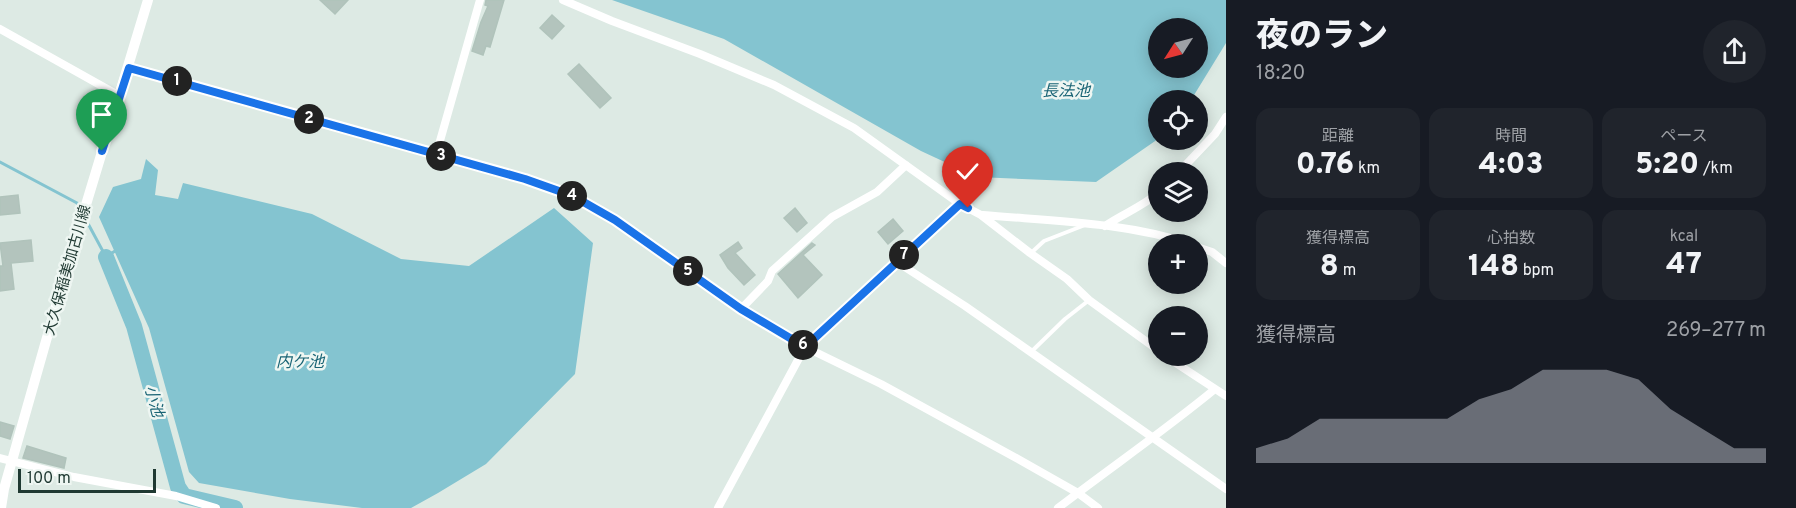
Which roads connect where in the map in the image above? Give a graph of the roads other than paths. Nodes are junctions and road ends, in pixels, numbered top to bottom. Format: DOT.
graph roads {
  1 [pos="148,0"];
  2 [pos="480,0"];
  3 [pos="563,0"];
  4 [pos="0,29"];
  5 [pos="129,68"];
  6 [pos="118,95"];
  7 [pos="1226,117"];
  8 [pos="436,154"];
  9 [pos="1188,162"];
  10 [pos="906,165"];
  11 [pos="1148,202"];
  12 [pos="960,204"];
  13 [pos="981,215"];
  14 [pos="1087,224"];
  15 [pos="1105,226"];
  16 [pos="1154,234"];
  17 [pos="1208,251"];
  18 [pos="1030,253"];
  19 [pos="897,262"];
  20 [pos="1226,263"];
  21 [pos="1089,300"];
  22 [pos="741,309"];
  23 [pos="1148,343"];
  24 [pos="805,347"];
  25 [pos="1030,352"];
  26 [pos="1181,366"];
  27 [pos="1215,389"];
  28 [pos="1226,396"];
  29 [pos="1151,437"];
  30 [pos="0,458"];
  31 [pos="13,462"];
  32 [pos="1226,489"];
  33 [pos="1078,493"];
  34 [pos="185,504"];
  35 [pos="1,508"];
  36 [pos="216,508"];
  37 [pos="718,508"];
  38 [pos="1058,508"];
  39 [pos="1098,508"];
  1 -- 5 [label="main road, 大久保稲美加古川線"];
  2 -- 8 [label="street"];
  3 -- 10 [label="street"];
  4 -- 6 [label="street"];
  5 -- 6 [label="main road, 大久保稲美加古川線"];
  5 -- 8 [label="street"];
  6 -- 31 [label="main road, 大久保稲美加古川線"];
  7 -- 9 [label="street"];
  8 -- 22 [label="street"];
  10 -- 12 [label="street"];
  10 -- 22 [label="street"];
  11 -- 15 [label="street"];
  12 -- 13 [label="street"];
  12 -- 19 [label="street"];
  13 -- 14 [label="street"];
  13 -- 18 [label="street"];
  14 -- 15 [label="street"];
  14 -- 18 [label="lane"];
  15 -- 16 [label="street"];
  17 -- 20 [label="street"];
  18 -- 21 [label="street"];
  19 -- 24 [label="street"];
  19 -- 25 [label="street"];
  21 -- 23 [label="street"];
  21 -- 25 [label="lane"];
  22 -- 24 [label="street"];
  24 -- 33 [label="street"];
  24 -- 37 [label="street"];
  25 -- 29 [label="street"];
  26 -- 27 [label="street"];
  27 -- 28 [label="street"];
  27 -- 29 [label="street"];
  29 -- 32 [label="street"];
  29 -- 33 [label="street"];
  30 -- 31 [label="street"];
  31 -- 34 [label="street"];
  31 -- 35 [label="main road, 大久保稲美加古川線"];
  33 -- 38 [label="street"];
  33 -- 39 [label="street"];
  34 -- 36 [label="street"];
}
